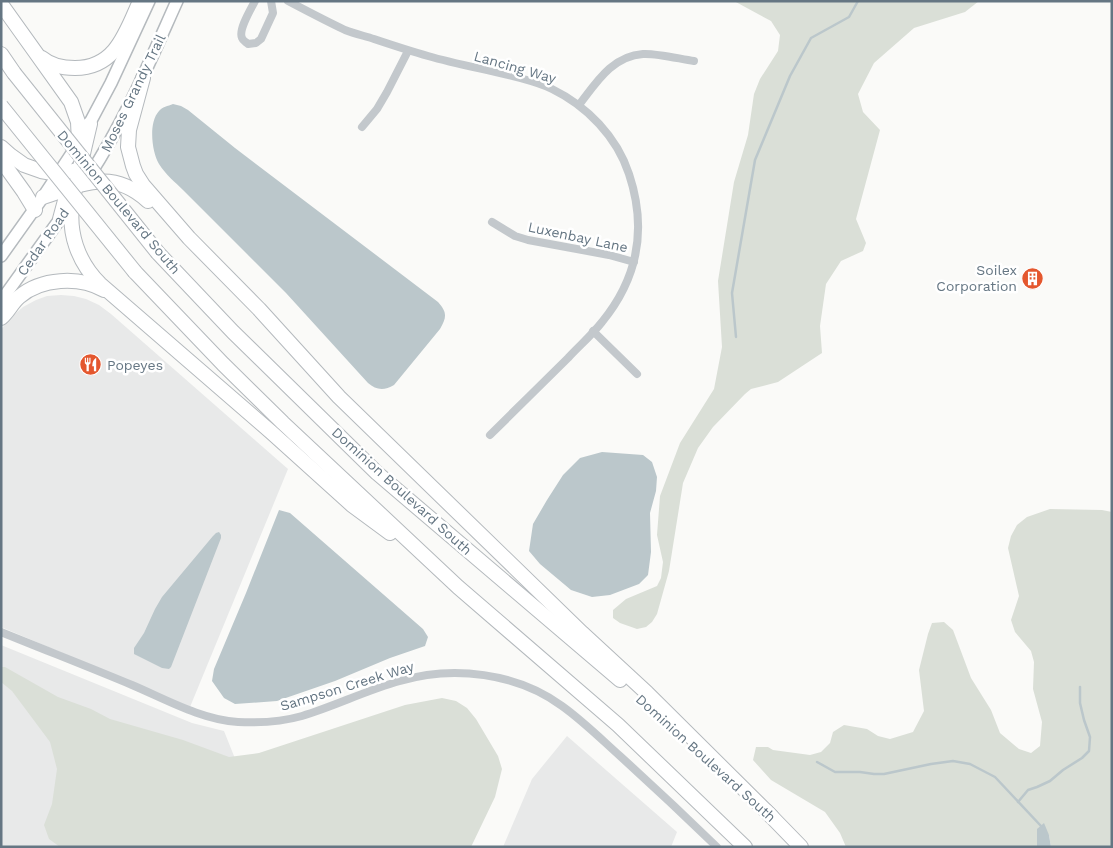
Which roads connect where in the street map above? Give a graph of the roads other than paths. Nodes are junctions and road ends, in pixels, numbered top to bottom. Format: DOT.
graph roads {
  1 [pos="140,1"];
  2 [pos="149,1"];
  3 [pos="176,1"];
  4 [pos="255,1"];
  5 [pos="271,1"];
  6 [pos="288,1"];
  7 [pos="1,4"];
  8 [pos="34,51"];
  9 [pos="408,51"];
  10 [pos="1,54"];
  11 [pos="694,61"];
  12 [pos="143,78"];
  13 [pos="579,105"];
  14 [pos="1,106"];
  15 [pos="90,124"];
  16 [pos="362,127"];
  17 [pos="79,143"];
  18 [pos="1,147"];
  19 [pos="1,160"];
  20 [pos="96,165"];
  21 [pos="70,172"];
  22 [pos="75,190"];
  23 [pos="43,197"];
  24 [pos="35,210"];
  25 [pos="60,219"];
  26 [pos="492,222"];
  27 [pos="190,238"];
  28 [pos="1,256"];
  29 [pos="634,262"];
  30 [pos="117,298"];
  31 [pos="1,301"];
  32 [pos="1,318"];
  33 [pos="593,331"];
  34 [pos="637,374"];
  35 [pos="490,435"];
  36 [pos="458,587"];
  37 [pos="1,632"];
  38 [pos="644,696"];
  39 [pos="717,847"];
  40 [pos="745,847"];
  41 [pos="801,847"];
  1 -- 8 [label="highway"];
  2 -- 15 [label="main road, Moses Grandy Trail"];
  3 -- 12 [label="main road, Moses Grandy Trail"];
  4 -- 5 [label="street"];
  6 -- 9 [label="street, Lancing Way"];
  7 -- 8 [label="highway"];
  8 -- 17 [label="highway"];
  9 -- 13 [label="street, Lancing Way"];
  9 -- 16 [label="street"];
  10 -- 38 [label="highway, Dominion Boulevard South, bridge"];
  11 -- 13 [label="street"];
  12 -- 20 [label="main road, Moses Grandy Trail"];
  12 -- 27 [label="highway"];
  13 -- 29 [label="street, Lancing Way"];
  14 -- 36 [label="highway, bridge"];
  15 -- 17 [label="main road, Moses Grandy Trail"];
  15 -- 21 [label="highway"];
  17 -- 21 [label="highway"];
  18 -- 21 [label="highway"];
  19 -- 24 [label="highway"];
  20 -- 21 [label="highway"];
  20 -- 22 [label="main road, Moses Grandy Trail"];
  21 -- 22 [label="highway"];
  21 -- 23 [label="main road, Cedar Road"];
  22 -- 23 [label="highway"];
  22 -- 25 [label="highway"];
  22 -- 27 [label="highway"];
  22 -- 30 [label="highway"];
  23 -- 24 [label="main road, Cedar Road"];
  24 -- 28 [label="main road, Cedar Road"];
  25 -- 31 [label="main road, Cedar Road"];
  26 -- 29 [label="street, Luxenbay Lane"];
  27 -- 38 [label="highway"];
  29 -- 33 [label="street, Lancing Way"];
  30 -- 32 [label="highway"];
  30 -- 36 [label="highway"];
  33 -- 34 [label="street"];
  33 -- 35 [label="street, Lancing Way"];
  36 -- 40 [label="highway"];
  37 -- 39 [label="street, Sampson Creek Way"];
  38 -- 41 [label="highway, Dominion Boulevard South"];
}
